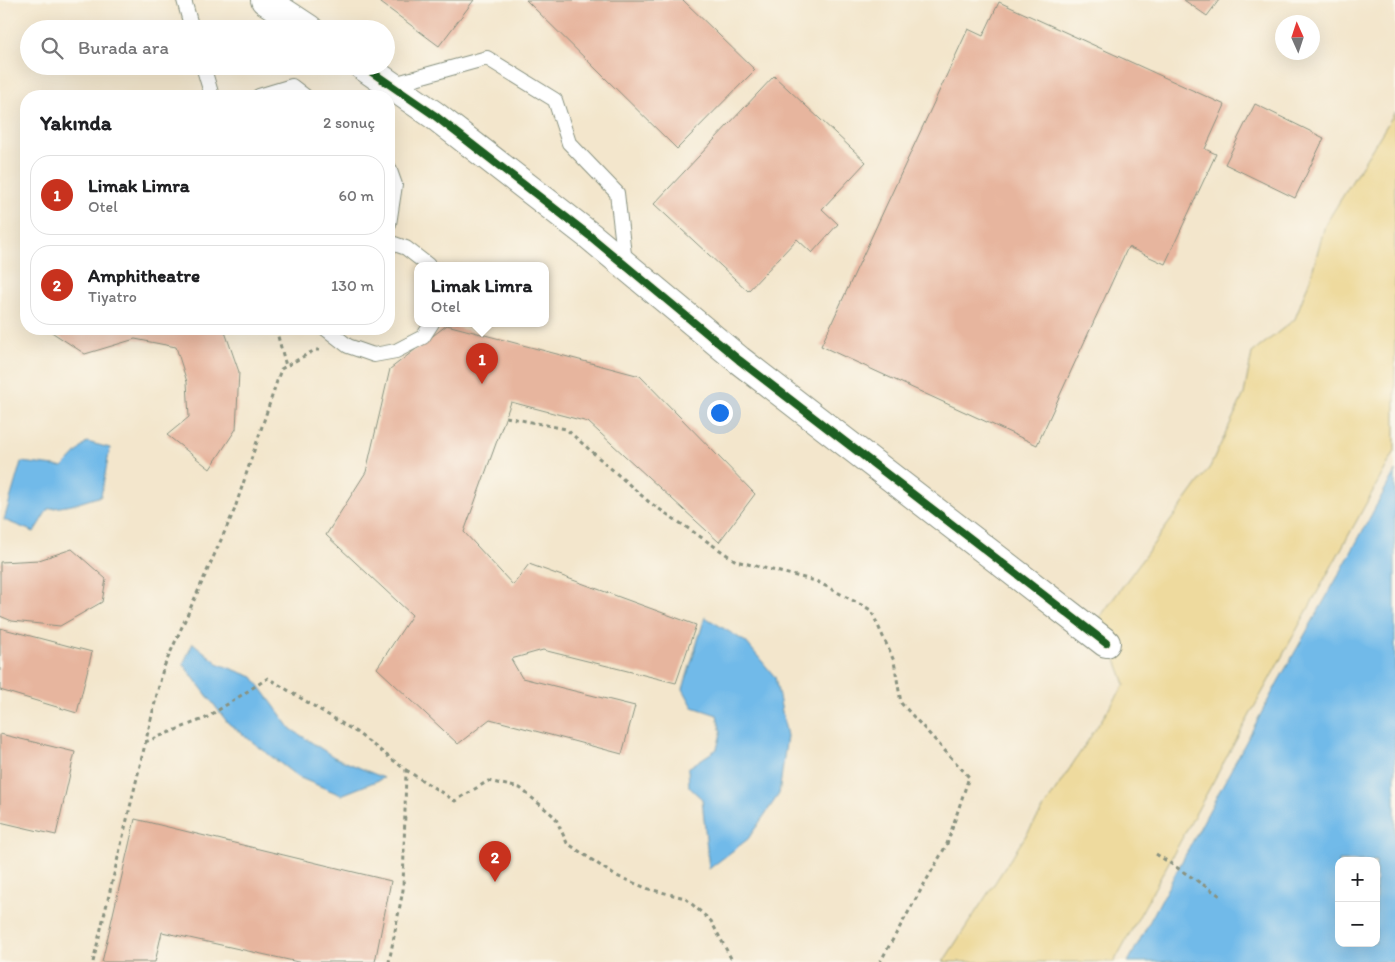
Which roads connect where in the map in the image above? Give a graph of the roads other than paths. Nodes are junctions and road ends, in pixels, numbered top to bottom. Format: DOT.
graph roads {
  1 [pos="184,0"];
  2 [pos="265,0"];
  3 [pos="190,20"];
  4 [pos="295,20"];
  5 [pos="206,75"];
  6 [pos="376,75"];
  7 [pos="390,85"];
  8 [pos="210,90"];
  9 [pos="279,90"];
  10 [pos="297,90"];
  11 [pos="395,244"];
  12 [pos="424,262"];
  13 [pos="626,266"];
  14 [pos="429,327"];
  15 [pos="334,335"];
  16 [pos="1106,644"];
  1 -- 3 [label="lane"];
  2 -- 4 [label="street"];
  5 -- 8 [label="lane"];
  6 -- 7 [label="street"];
  7 -- 13 [label="street"];
  7 -- 13 [label="lane"];
  9 -- 10 [label="lane"];
  11 -- 12 [label="lane"];
  13 -- 16 [label="street"];
  14 -- 15 [label="lane"];
}
